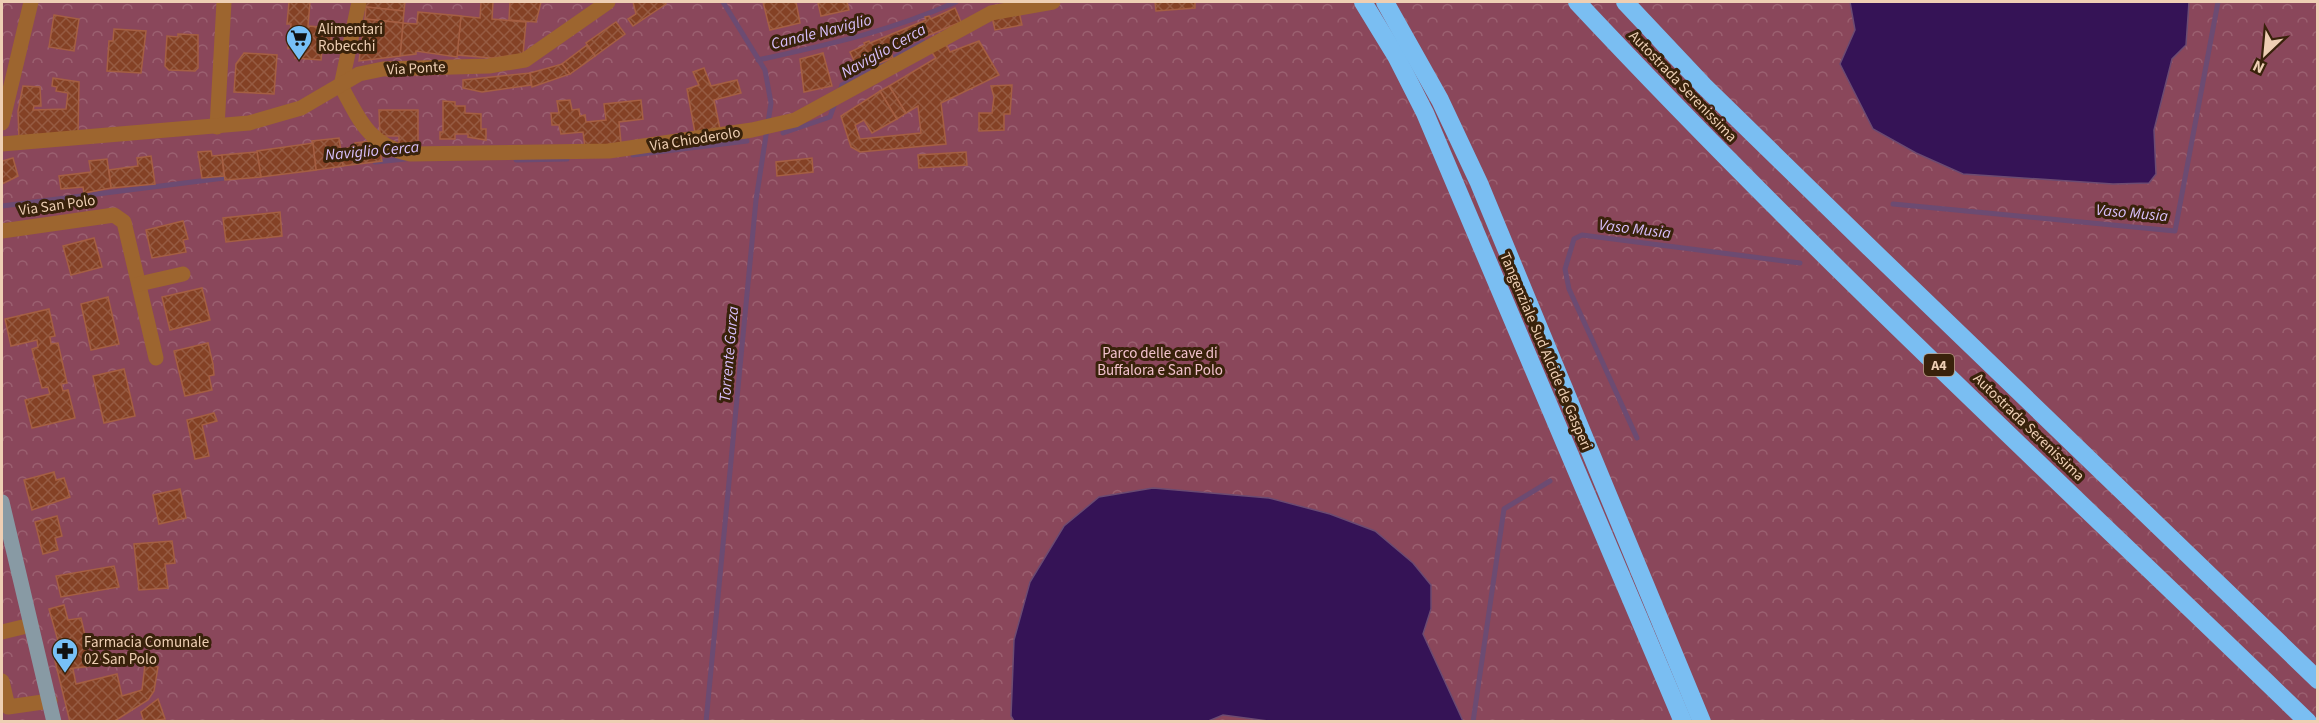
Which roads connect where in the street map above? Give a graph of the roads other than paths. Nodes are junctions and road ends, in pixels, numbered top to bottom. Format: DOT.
graph roads {
  1 [pos="31,2"];
  2 [pos="224,2"];
  3 [pos="359,2"];
  4 [pos="608,2"];
  5 [pos="1053,2"];
  6 [pos="1363,2"];
  7 [pos="1385,2"];
  8 [pos="1577,2"];
  9 [pos="1625,2"];
  10 [pos="990,7"];
  11 [pos="341,86"];
  12 [pos="2,123"];
  13 [pos="217,127"];
  14 [pos="2,144"];
  15 [pos="2,231"];
  16 [pos="183,274"];
  17 [pos="139,284"];
  18 [pos="156,358"];
  19 [pos="2,502"];
  20 [pos="31,625"];
  21 [pos="2,632"];
  22 [pos="2318,680"];
  23 [pos="2,681"];
  24 [pos="50,701"];
  25 [pos="54,722"];
  26 [pos="1683,722"];
  27 [pos="1702,722"];
  28 [pos="2308,722"];
  1 -- 12 [label="street"];
  2 -- 13 [label="street"];
  3 -- 11 [label="street"];
  4 -- 11 [label="street, Via Ponte"];
  5 -- 10 [label="street, Via Chioderolo"];
  6 -- 26 [label="highway, Tangenziale Sud Alcide de Gasperi"];
  7 -- 27 [label="highway, Tangenziale Sud Alcide de Gasperi"];
  8 -- 28 [label="highway, Autostrada Serenissima / A4"];
  9 -- 22 [label="highway, Autostrada Serenissima / A4"];
  10 -- 11 [label="street, Via Chioderolo"];
  11 -- 13 [label="street, Via Ponte"];
  13 -- 14 [label="street, Via Ponte"];
  15 -- 17 [label="street, Via San Polo"];
  16 -- 17 [label="street"];
  17 -- 18 [label="street, Via San Polo"];
  19 -- 20 [label="main road"];
  20 -- 21 [label="street"];
  20 -- 24 [label="main road"];
  23 -- 24 [label="street"];
  24 -- 25 [label="main road"];
}
